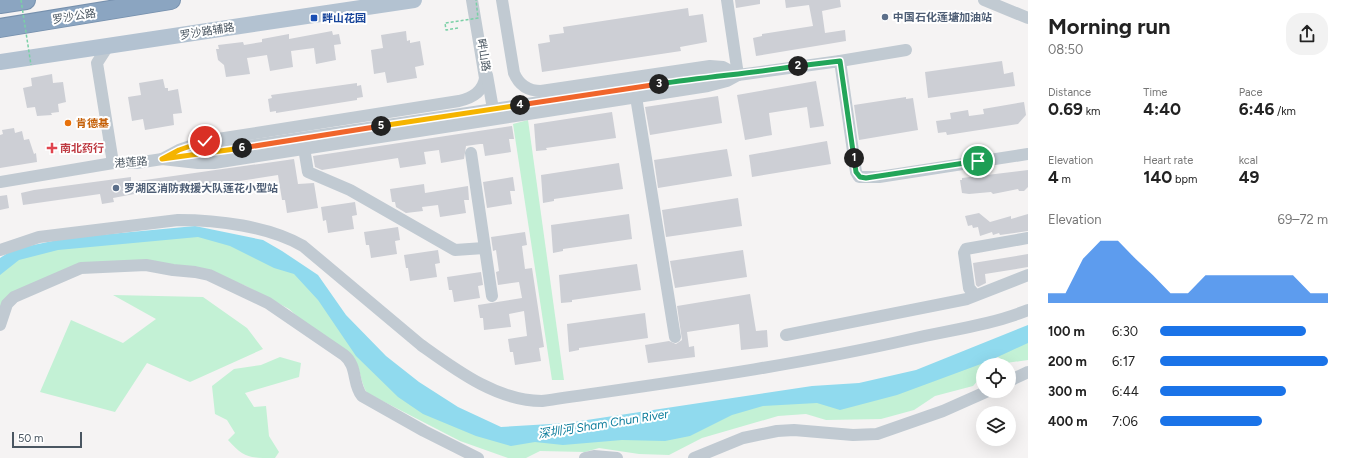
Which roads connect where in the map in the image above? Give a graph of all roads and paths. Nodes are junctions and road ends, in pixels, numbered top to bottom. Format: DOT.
graph roads {
  1 [pos="21,0"];
  2 [pos="26,0"];
  3 [pos="171,0"];
  4 [pos="414,0"];
  5 [pos="472,0"];
  6 [pos="476,0"];
  7 [pos="502,0"];
  8 [pos="727,0"];
  9 [pos="984,0"];
  10 [pos="0,4"];
  11 [pos="1028,18"];
  12 [pos="41,21"];
  13 [pos="0,28"];
  14 [pos="458,28"];
  15 [pos="0,36"];
  16 [pos="108,46"];
  17 [pos="906,50"];
  18 [pos="77,51"];
  19 [pos="840,61"];
  20 [pos="0,62"];
  21 [pos="97,63"];
  22 [pos="31,65"];
  23 [pos="738,75"];
  24 [pos="636,97"];
  25 [pos="492,109"];
  26 [pos="304,148"];
  27 [pos="471,153"];
  28 [pos="1028,154"];
  29 [pos="162,159"];
  30 [pos="113,163"];
  31 [pos="0,182"];
  32 [pos="1028,238"];
  33 [pos="484,248"];
  34 [pos="0,250"];
  35 [pos="1028,275"];
  36 [pos="975,295"];
  37 [pos="492,296"];
  38 [pos="1028,310"];
  39 [pos="0,325"];
  40 [pos="786,335"];
  41 [pos="675,337"];
  42 [pos="1028,372"];
  43 [pos="1016,378"];
  44 [pos="976,396"];
  45 [pos="478,458"];
  46 [pos="585,458"];
  47 [pos="617,458"];
  48 [pos="694,458"];
  1 -- 22 [label="path, bridge"];
  2 -- 10 [label="highway"];
  3 -- 12 [label="highway, 罗沙公路"];
  4 -- 16 [label="main road, 罗沙路辅路"];
  5 -- 29 [label="street"];
  6 -- 14 [label="path, bridge"];
  6 -- 25 [label="street, 畔山路, bridge"];
  7 -- 23 [label="street"];
  8 -- 23 [label="street"];
  9 -- 11 [label="street"];
  12 -- 13 [label="highway, 罗沙公路"];
  12 -- 15 [label="highway"];
  16 -- 18 [label="main road, 罗沙路辅路"];
  16 -- 21 [label="street"];
  17 -- 19 [label="street"];
  18 -- 20 [label="main road, 罗沙路辅路"];
  18 -- 21 [label="street"];
  19 -- 23 [label="street"];
  19 -- 28 [label="street"];
  21 -- 30 [label="street"];
  23 -- 24 [label="street"];
  23 -- 25 [label="street, 港莲路"];
  24 -- 26 [label="street"];
  24 -- 41 [label="street"];
  25 -- 29 [label="street, 港莲路"];
  26 -- 29 [label="street"];
  26 -- 33 [label="street"];
  27 -- 33 [label="street"];
  29 -- 30 [label="street, 港莲路"];
  30 -- 31 [label="street, 港莲路"];
  32 -- 36 [label="street"];
  33 -- 37 [label="street"];
  34 -- 38 [label="street"];
  35 -- 36 [label="street"];
  36 -- 40 [label="street"];
  39 -- 45 [label="street"];
  42 -- 43 [label="street"];
  44 -- 48 [label="street"];
  46 -- 47 [label="street"];
}
